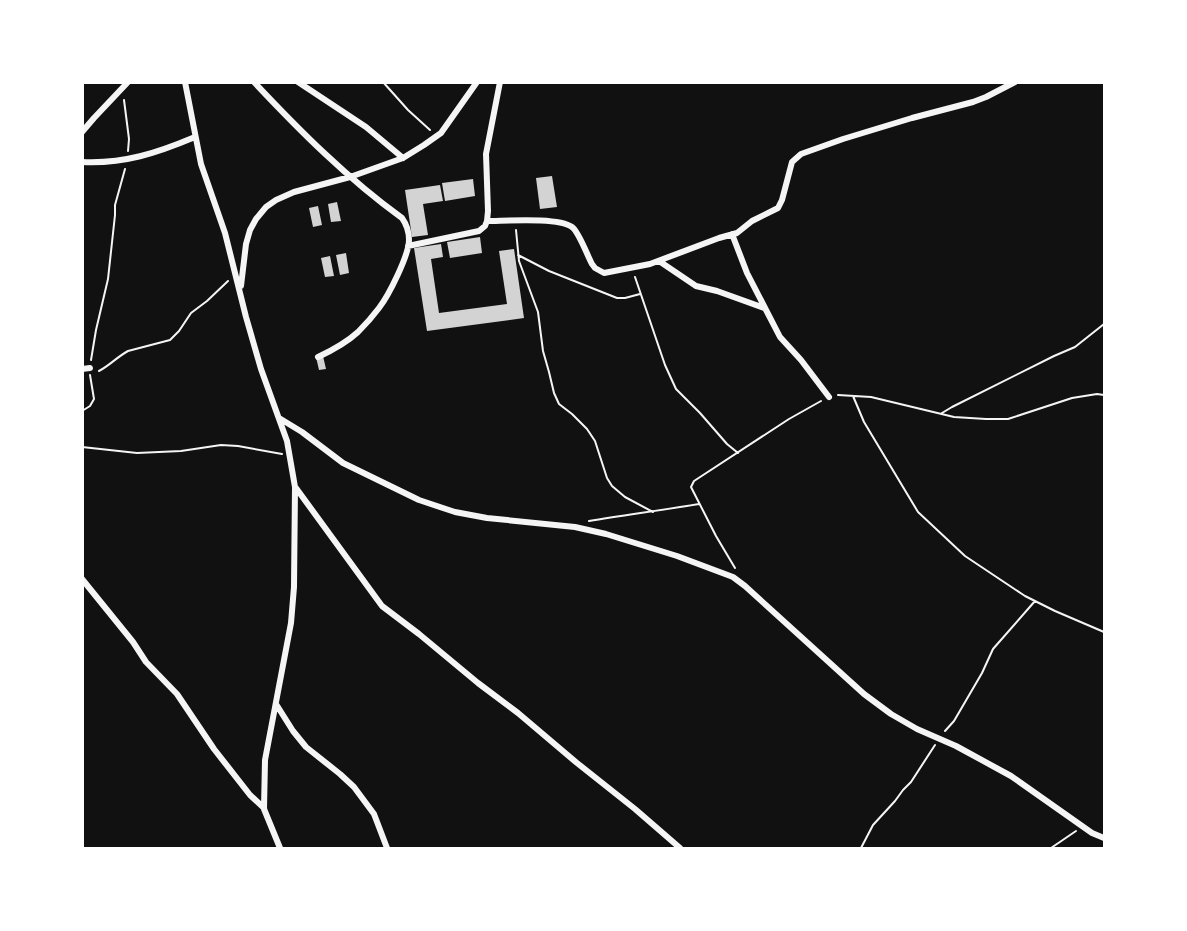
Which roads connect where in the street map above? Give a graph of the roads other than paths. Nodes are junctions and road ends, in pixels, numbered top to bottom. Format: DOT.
graph roads {
  1 [pos="128,82"];
  2 [pos="185,82"];
  3 [pos="254,82"];
  4 [pos="298,82"];
  5 [pos="477,82"];
  6 [pos="500,82"];
  7 [pos="1015,82"];
  8 [pos="82,132"];
  9 [pos="195,137"];
  10 [pos="403,158"];
  11 [pos="82,162"];
  12 [pos="350,177"];
  13 [pos="487,221"];
  14 [pos="732,234"];
  15 [pos="408,246"];
  16 [pos="659,261"];
  17 [pos="240,291"];
  18 [pos="764,308"];
  19 [pos="318,357"];
  20 [pos="90,368"];
  21 [pos="82,369"];
  22 [pos="829,397"];
  23 [pos="279,418"];
  24 [pos="295,487"];
  25 [pos="82,579"];
  26 [pos="275,703"];
  27 [pos="264,808"];
  28 [pos="1104,838"];
  29 [pos="280,849"];
  30 [pos="387,849"];
  31 [pos="680,849"];
  1 -- 8 [label="street"];
  2 -- 9 [label="street"];
  3 -- 12 [label="street"];
  4 -- 10 [label="street"];
  5 -- 10 [label="street"];
  6 -- 13 [label="street"];
  7 -- 14 [label="street"];
  9 -- 11 [label="street"];
  9 -- 17 [label="street"];
  10 -- 12 [label="street"];
  12 -- 15 [label="street"];
  12 -- 17 [label="street"];
  13 -- 15 [label="street"];
  13 -- 16 [label="street"];
  14 -- 16 [label="street"];
  14 -- 18 [label="street"];
  15 -- 19 [label="street"];
  16 -- 18 [label="street"];
  17 -- 23 [label="street"];
  18 -- 22 [label="street"];
  20 -- 21 [label="street"];
  23 -- 24 [label="street"];
  23 -- 28 [label="street"];
  24 -- 26 [label="street"];
  24 -- 31 [label="street"];
  25 -- 27 [label="street"];
  26 -- 27 [label="street"];
  26 -- 30 [label="street"];
  27 -- 29 [label="street"];
}
